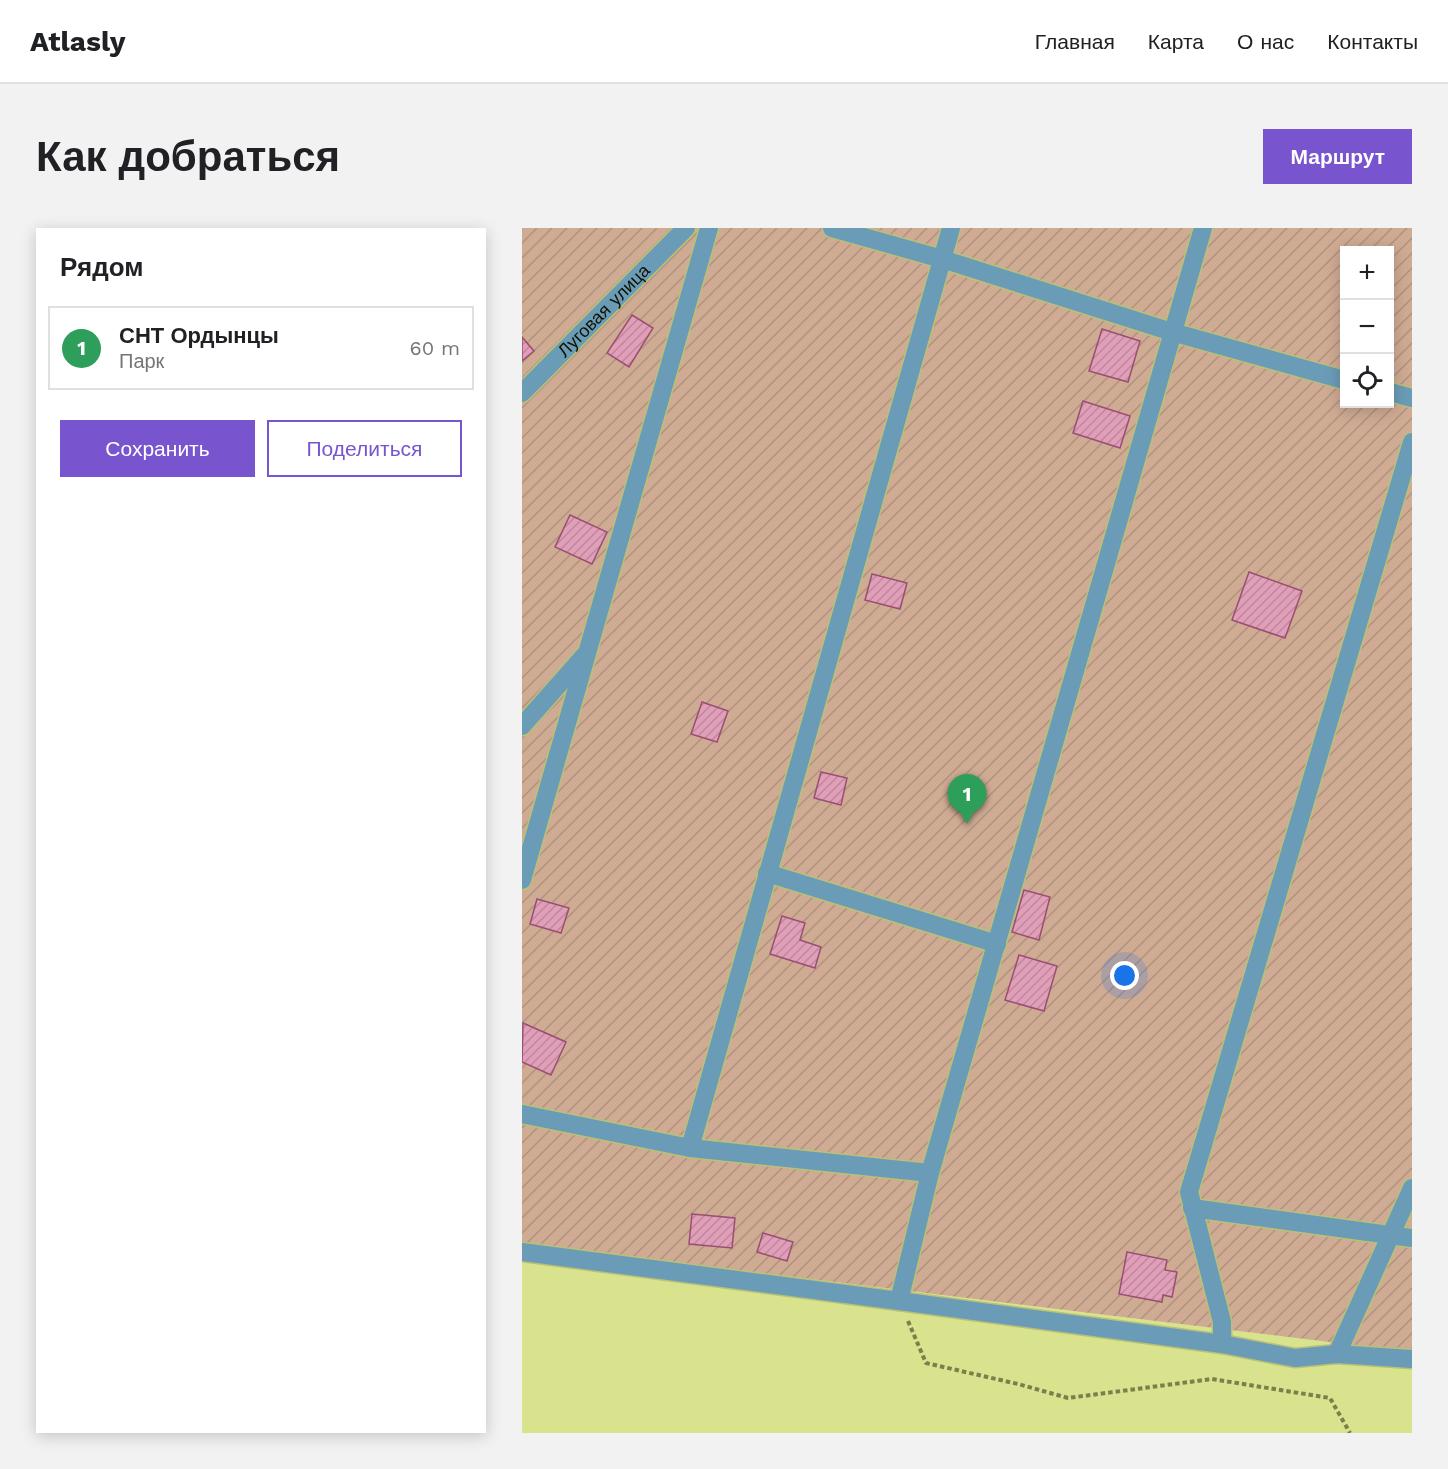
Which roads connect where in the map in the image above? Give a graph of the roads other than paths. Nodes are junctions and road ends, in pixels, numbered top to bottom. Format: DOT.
graph roads {
  1 [pos="686,228"];
  2 [pos="709,228"];
  3 [pos="832,228"];
  4 [pos="951,228"];
  5 [pos="1203,228"];
  6 [pos="942,259"];
  7 [pos="1172,332"];
  8 [pos="1340,379"];
  9 [pos="522,393"];
  10 [pos="1394,393"];
  11 [pos="1412,398"];
  12 [pos="1412,442"];
  13 [pos="589,651"];
  14 [pos="522,726"];
  15 [pos="767,873"];
  16 [pos="522,880"];
  17 [pos="997,944"];
  18 [pos="522,1114"];
  19 [pos="690,1148"];
  20 [pos="930,1173"];
  21 [pos="1412,1188"];
  22 [pos="1192,1208"];
  23 [pos="1390,1234"];
  24 [pos="1412,1238"];
  25 [pos="522,1252"];
  26 [pos="899,1301"];
  27 [pos="1222,1344"];
  28 [pos="1337,1354"];
  29 [pos="1412,1359"];
  1 -- 9 [label="street, Луговая улица"];
  2 -- 13 [label="street"];
  3 -- 6 [label="street"];
  4 -- 6 [label="street"];
  5 -- 7 [label="street"];
  6 -- 7 [label="street"];
  6 -- 15 [label="street"];
  7 -- 8 [label="street"];
  7 -- 17 [label="street"];
  10 -- 11 [label="street"];
  12 -- 22 [label="street"];
  13 -- 14 [label="street"];
  13 -- 16 [label="street"];
  15 -- 17 [label="street"];
  15 -- 19 [label="street"];
  17 -- 20 [label="street"];
  18 -- 19 [label="street"];
  19 -- 20 [label="street"];
  20 -- 26 [label="street"];
  21 -- 23 [label="street"];
  22 -- 23 [label="street"];
  22 -- 27 [label="street"];
  23 -- 24 [label="street"];
  23 -- 28 [label="street"];
  25 -- 26 [label="street"];
  26 -- 27 [label="street"];
  27 -- 28 [label="street"];
  28 -- 29 [label="street"];
}
